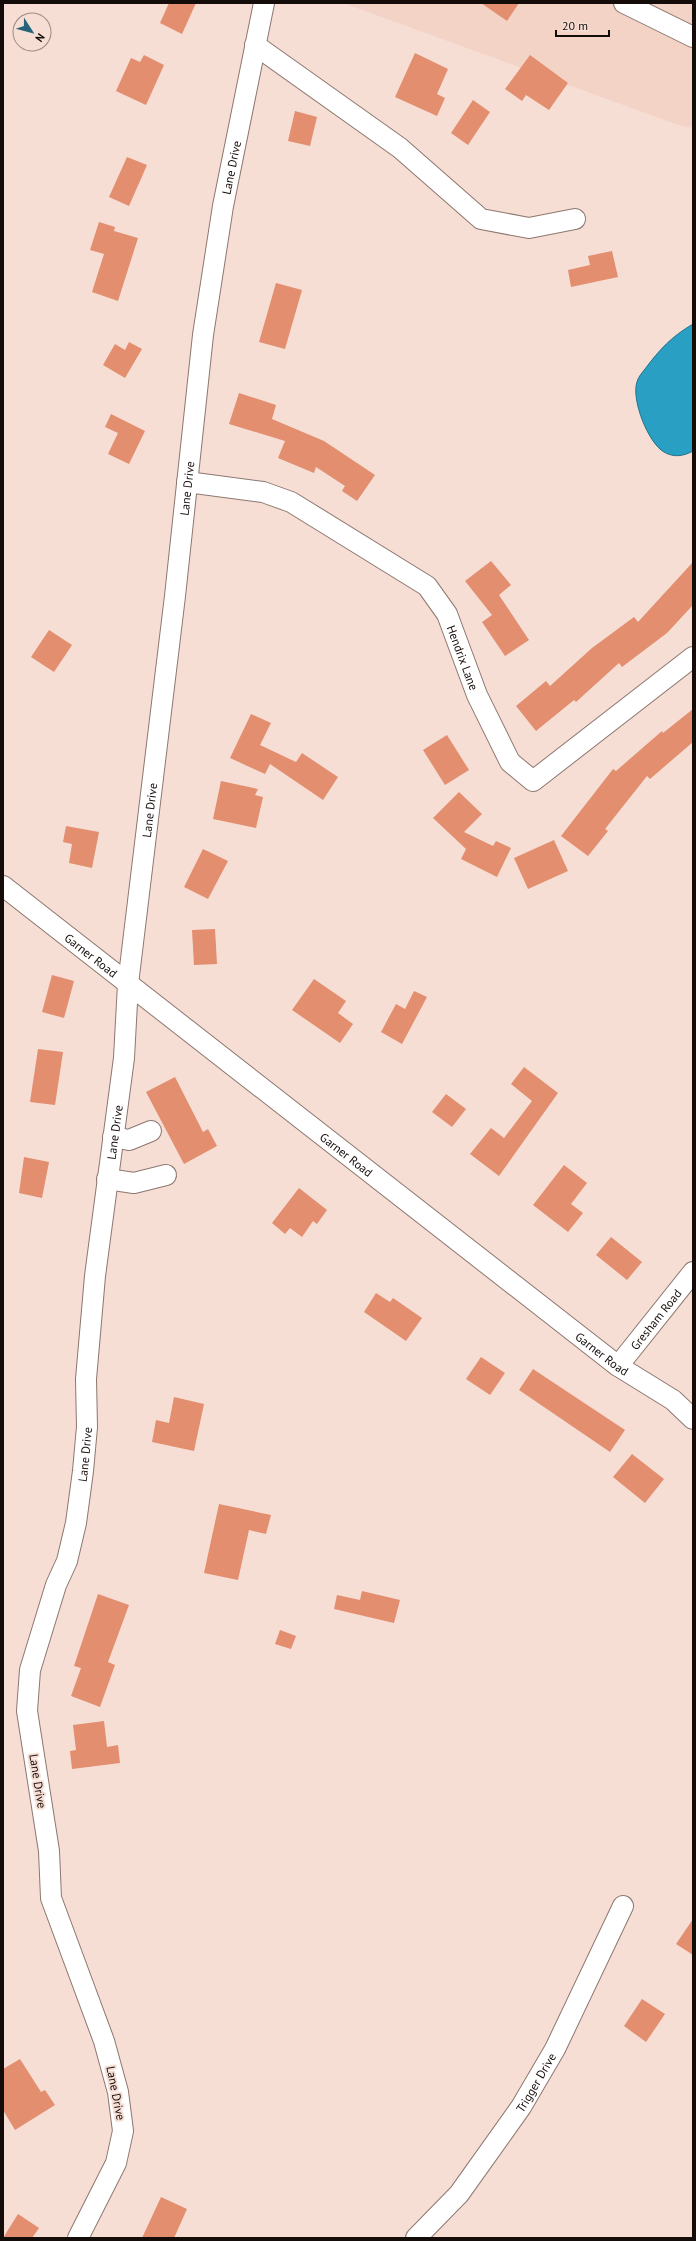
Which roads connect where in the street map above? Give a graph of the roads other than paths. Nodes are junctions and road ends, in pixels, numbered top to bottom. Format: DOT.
graph roads {
  1 [pos="264,3"];
  2 [pos="624,3"];
  3 [pos="693,37"];
  4 [pos="255,45"];
  5 [pos="575,219"];
  6 [pos="187,482"];
  7 [pos="693,657"];
  8 [pos="3,886"];
  9 [pos="128,984"];
  10 [pos="151,1131"];
  11 [pos="113,1136"];
  12 [pos="166,1174"];
  13 [pos="108,1179"];
  14 [pos="693,1272"];
  15 [pos="618,1366"];
  16 [pos="693,1419"];
  17 [pos="623,1906"];
  18 [pos="78,2238"];
  19 [pos="416,2238"];
  1 -- 4 [label="street, Lane Drive"];
  2 -- 3 [label="street"];
  4 -- 5 [label="street"];
  4 -- 6 [label="street, Lane Drive"];
  6 -- 7 [label="street, Hendrix Lane"];
  6 -- 9 [label="street, Lane Drive"];
  8 -- 9 [label="street, Garner Road"];
  9 -- 11 [label="street, Lane Drive"];
  9 -- 15 [label="street, Garner Road"];
  10 -- 11 [label="street"];
  11 -- 13 [label="street, Lane Drive"];
  12 -- 13 [label="street"];
  13 -- 18 [label="street, Lane Drive"];
  14 -- 15 [label="street, Gresham Road"];
  15 -- 16 [label="street, Garner Road"];
  17 -- 19 [label="street, Trigger Drive"];
}
